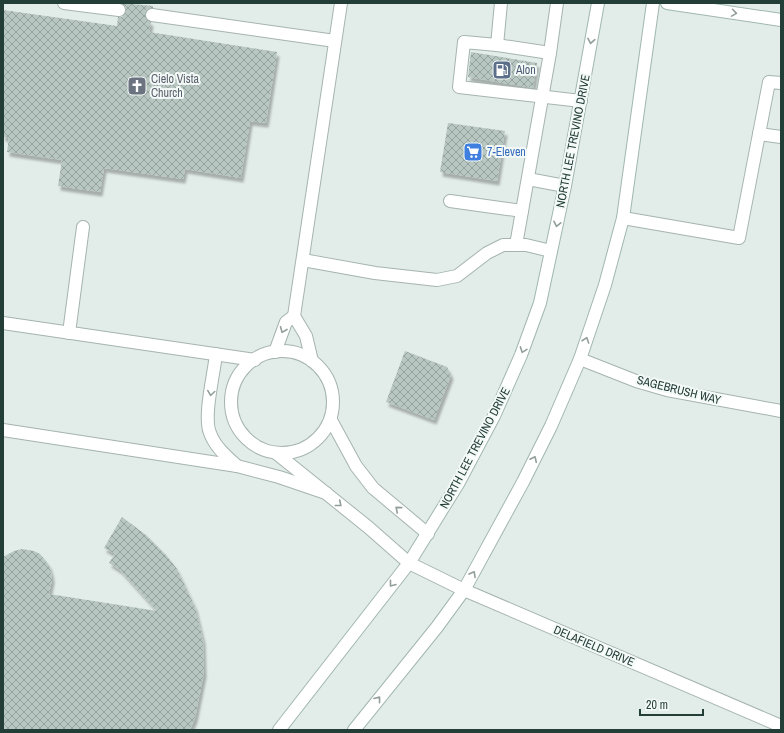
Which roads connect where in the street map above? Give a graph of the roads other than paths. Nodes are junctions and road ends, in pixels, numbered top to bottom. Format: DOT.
graph roads {
  1 [pos="64,3"];
  2 [pos="341,3"];
  3 [pos="501,3"];
  4 [pos="557,3"];
  5 [pos="598,3"];
  6 [pos="653,3"];
  7 [pos="667,3"];
  8 [pos="119,10"];
  9 [pos="152,15"];
  10 [pos="781,20"];
  11 [pos="335,41"];
  12 [pos="490,48"];
  13 [pos="550,53"];
  14 [pos="781,83"];
  15 [pos="543,97"];
  16 [pos="581,101"];
  17 [pos="759,134"];
  18 [pos="781,136"];
  19 [pos="528,179"];
  20 [pos="565,186"];
  21 [pos="450,201"];
  22 [pos="522,211"];
  23 [pos="623,218"];
  24 [pos="83,227"];
  25 [pos="516,245"];
  26 [pos="551,251"];
  27 [pos="303,260"];
  28 [pos="294,316"];
  29 [pos="3,323"];
  30 [pos="69,333"];
  31 [pos="275,352"];
  32 [pos="216,354"];
  33 [pos="580,359"];
  34 [pos="255,360"];
  35 [pos="312,361"];
  36 [pos="781,411"];
  37 [pos="331,420"];
  38 [pos="3,430"];
  39 [pos="276,453"];
  40 [pos="237,466"];
  41 [pos="326,493"];
  42 [pos="428,534"];
  43 [pos="409,563"];
  44 [pos="464,590"];
  45 [pos="781,726"];
  46 [pos="279,730"];
  47 [pos="354,730"];
  1 -- 8 [label="main road"];
  2 -- 11 [label="main road"];
  3 -- 12 [label="main road"];
  4 -- 13 [label="main road"];
  5 -- 16 [label="main road, NORTH LEE TREVINO DRIVE, one-way"];
  6 -- 23 [label="main road"];
  7 -- 10 [label="main road, one-way"];
  9 -- 11 [label="main road"];
  11 -- 27 [label="main road"];
  12 -- 13 [label="main road"];
  12 -- 15 [label="main road"];
  13 -- 15 [label="main road"];
  14 -- 17 [label="main road"];
  15 -- 16 [label="main road"];
  15 -- 19 [label="main road"];
  16 -- 20 [label="main road, NORTH LEE TREVINO DRIVE"];
  17 -- 18 [label="main road"];
  17 -- 23 [label="main road"];
  19 -- 20 [label="main road"];
  19 -- 22 [label="main road"];
  20 -- 26 [label="main road, NORTH LEE TREVINO DRIVE, one-way"];
  21 -- 22 [label="main road"];
  22 -- 25 [label="main road"];
  33 -- 23 [label="main road, one-way"];
  24 -- 30 [label="main road"];
  25 -- 26 [label="main road"];
  25 -- 27 [label="main road"];
  26 -- 42 [label="main road, NORTH LEE TREVINO DRIVE, one-way"];
  27 -- 28 [label="main road"];
  28 -- 31 [label="main road, one-way"];
  28 -- 35 [label="main road"];
  29 -- 30 [label="main road"];
  30 -- 32 [label="main road"];
  31 -- 34 [label="main road"];
  31 -- 35 [label="main road"];
  32 -- 34 [label="main road"];
  32 -- 40 [label="main road, one-way"];
  33 -- 36 [label="main road, SAGEBRUSH WAY"];
  44 -- 33 [label="main road, one-way"];
  34 -- 39 [label="main road"];
  35 -- 37 [label="main road"];
  37 -- 39 [label="main road"];
  42 -- 37 [label="main road, one-way"];
  38 -- 40 [label="main road"];
  39 -- 41 [label="main road, DELAFIELD DRIVE"];
  40 -- 41 [label="main road"];
  41 -- 43 [label="main road, DELAFIELD DRIVE, one-way"];
  42 -- 43 [label="main road, NORTH LEE TREVINO DRIVE"];
  43 -- 44 [label="main road, DELAFIELD DRIVE"];
  43 -- 46 [label="main road, NORTH LEE TREVINO DRIVE, one-way"];
  44 -- 45 [label="main road, DELAFIELD DRIVE"];
  47 -- 44 [label="main road, one-way"];
}
